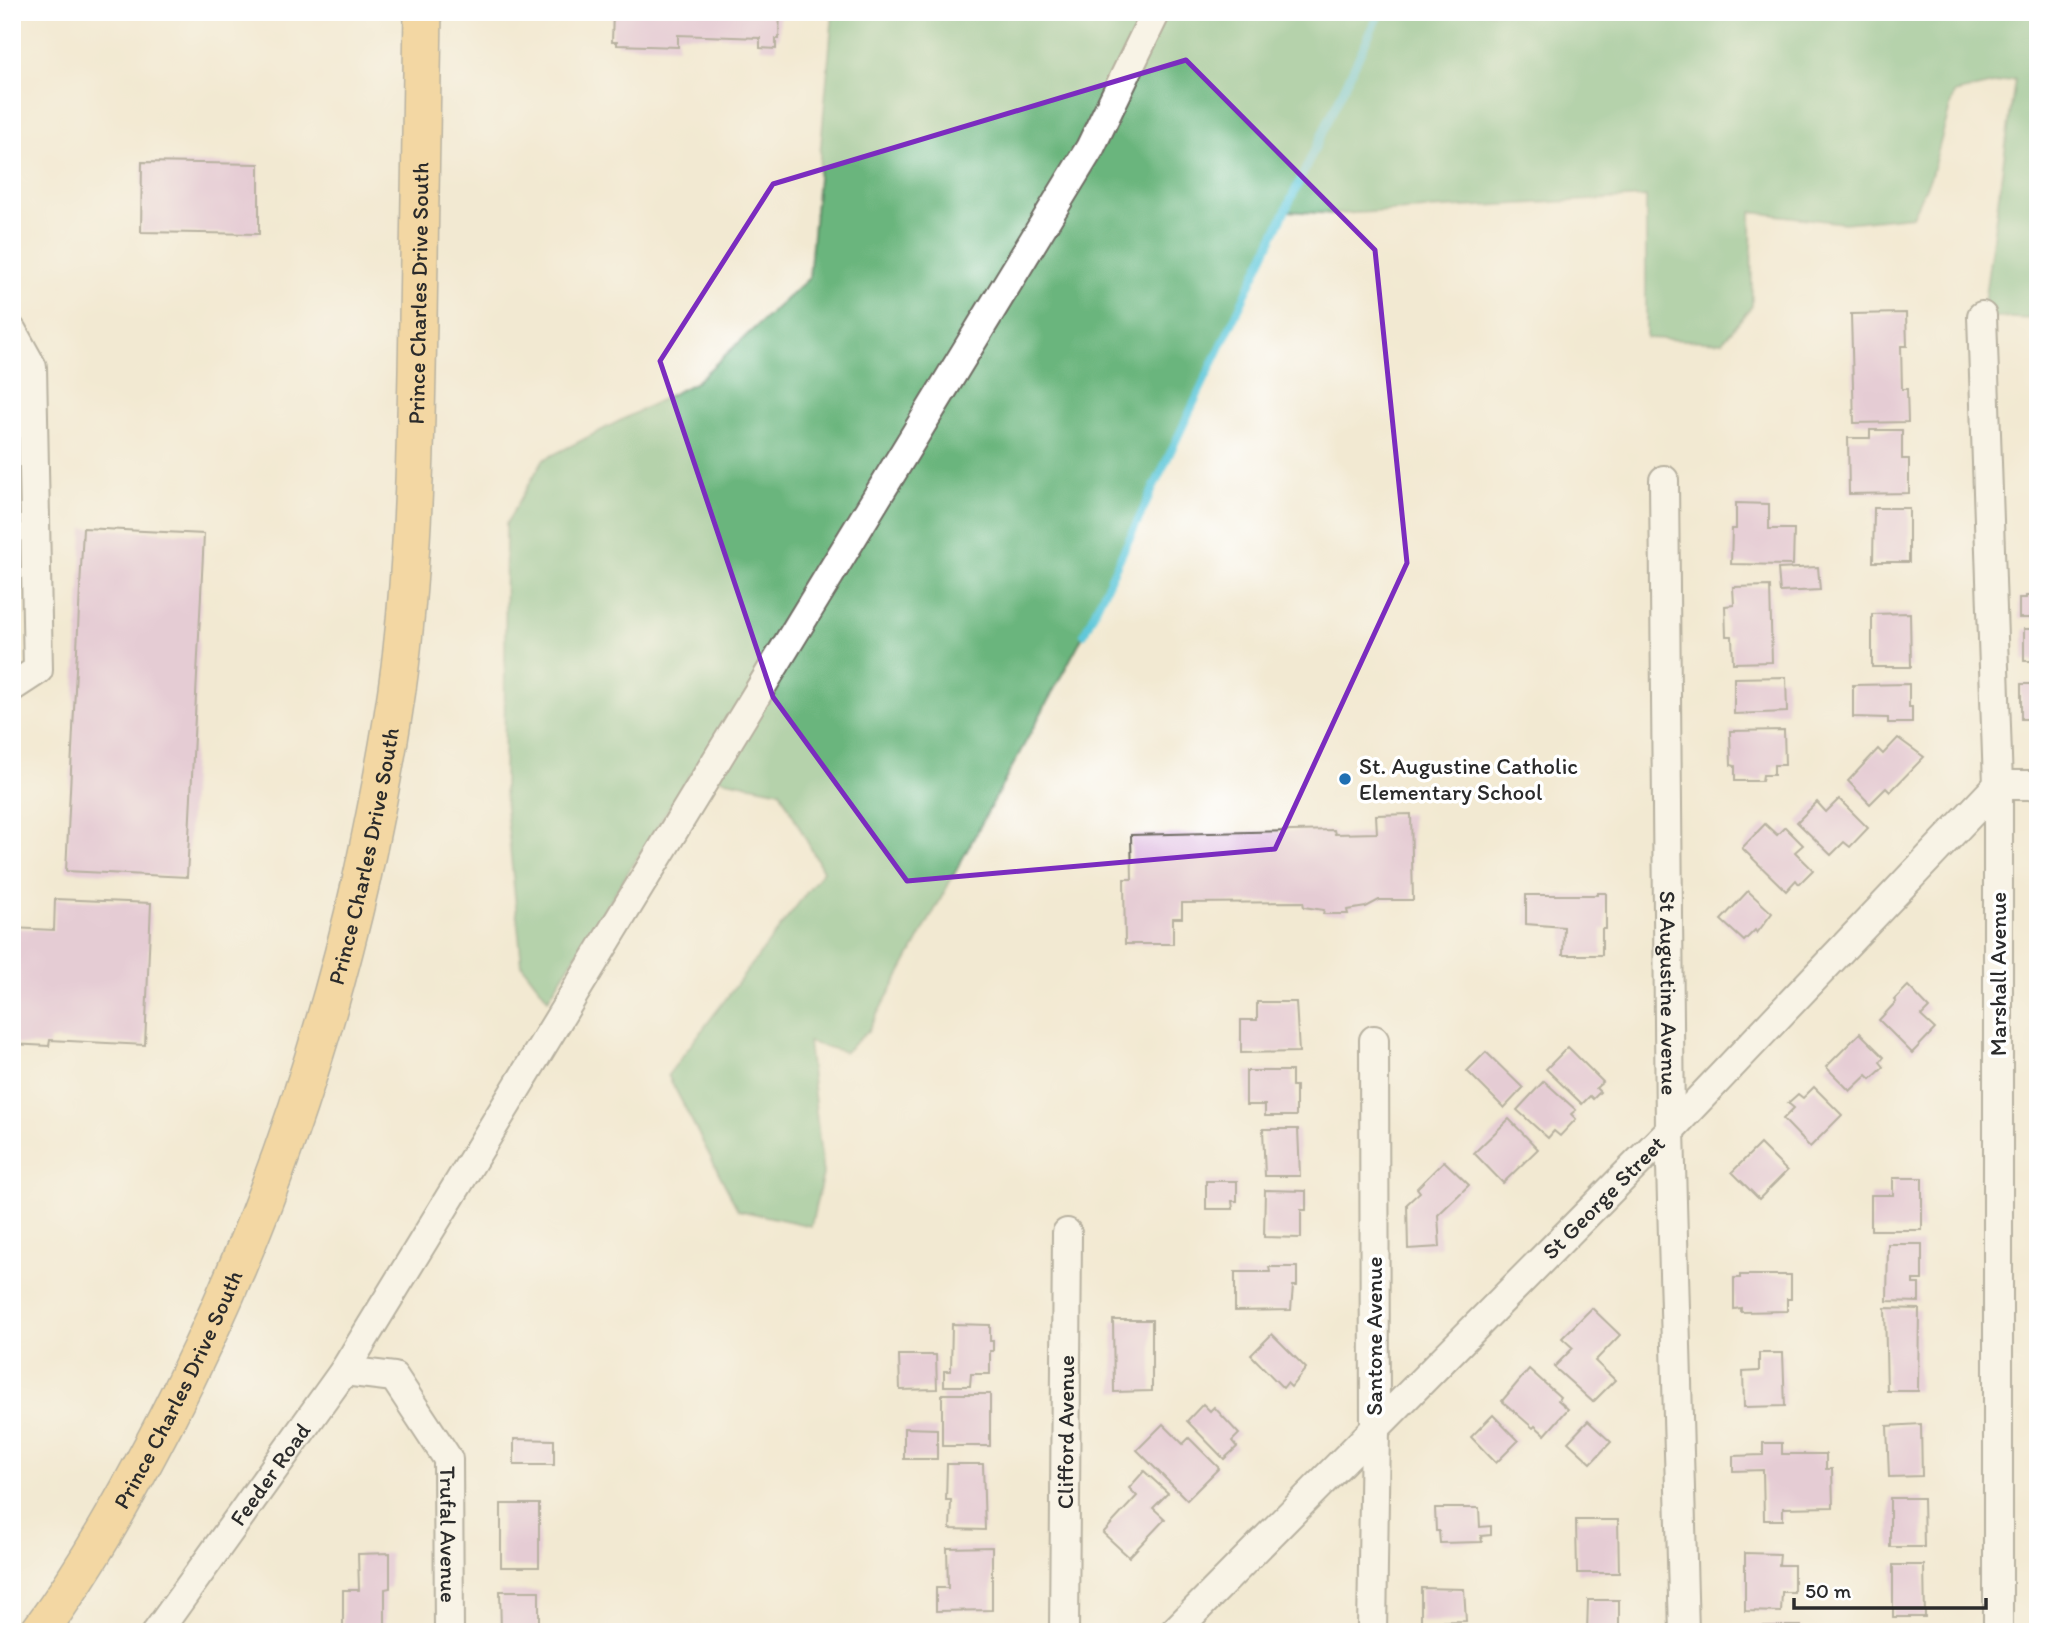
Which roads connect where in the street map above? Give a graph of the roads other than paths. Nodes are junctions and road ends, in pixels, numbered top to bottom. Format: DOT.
graph roads {
  1 [pos="423,12"];
  2 [pos="1156,12"];
  3 [pos="1982,316"];
  4 [pos="12,331"];
  5 [pos="1664,480"];
  6 [pos="12,687"];
  7 [pos="1998,785"];
  8 [pos="2038,785"];
  9 [pos="1374,1040"];
  10 [pos="1670,1130"];
  11 [pos="1067,1233"];
  12 [pos="344,1371"];
  13 [pos="1375,1429"];
  14 [pos="39,1632"];
  15 [pos="157,1632"];
  16 [pos="449,1632"];
  17 [pos="1064,1632"];
  18 [pos="1174,1632"];
  19 [pos="1372,1632"];
  20 [pos="1684,1632"];
  21 [pos="1998,1632"];
  1 -- 14 [label="main road, Prince Charles Drive South"];
  2 -- 12 [label="street, Feeder Road"];
  3 -- 7 [label="street, Marshall Avenue"];
  4 -- 6 [label="street"];
  5 -- 10 [label="street, St Augustine Avenue"];
  7 -- 8 [label="street"];
  7 -- 10 [label="street, St George Street"];
  7 -- 21 [label="street, Marshall Avenue"];
  9 -- 13 [label="street, Santone Avenue"];
  10 -- 13 [label="street, St George Street"];
  10 -- 20 [label="street, St Augustine Avenue"];
  11 -- 17 [label="street, Clifford Avenue"];
  12 -- 15 [label="street, Feeder Road"];
  12 -- 16 [label="street, Trufal Avenue"];
  13 -- 18 [label="street, St George Street"];
  13 -- 19 [label="street, Santone Avenue"];
}
